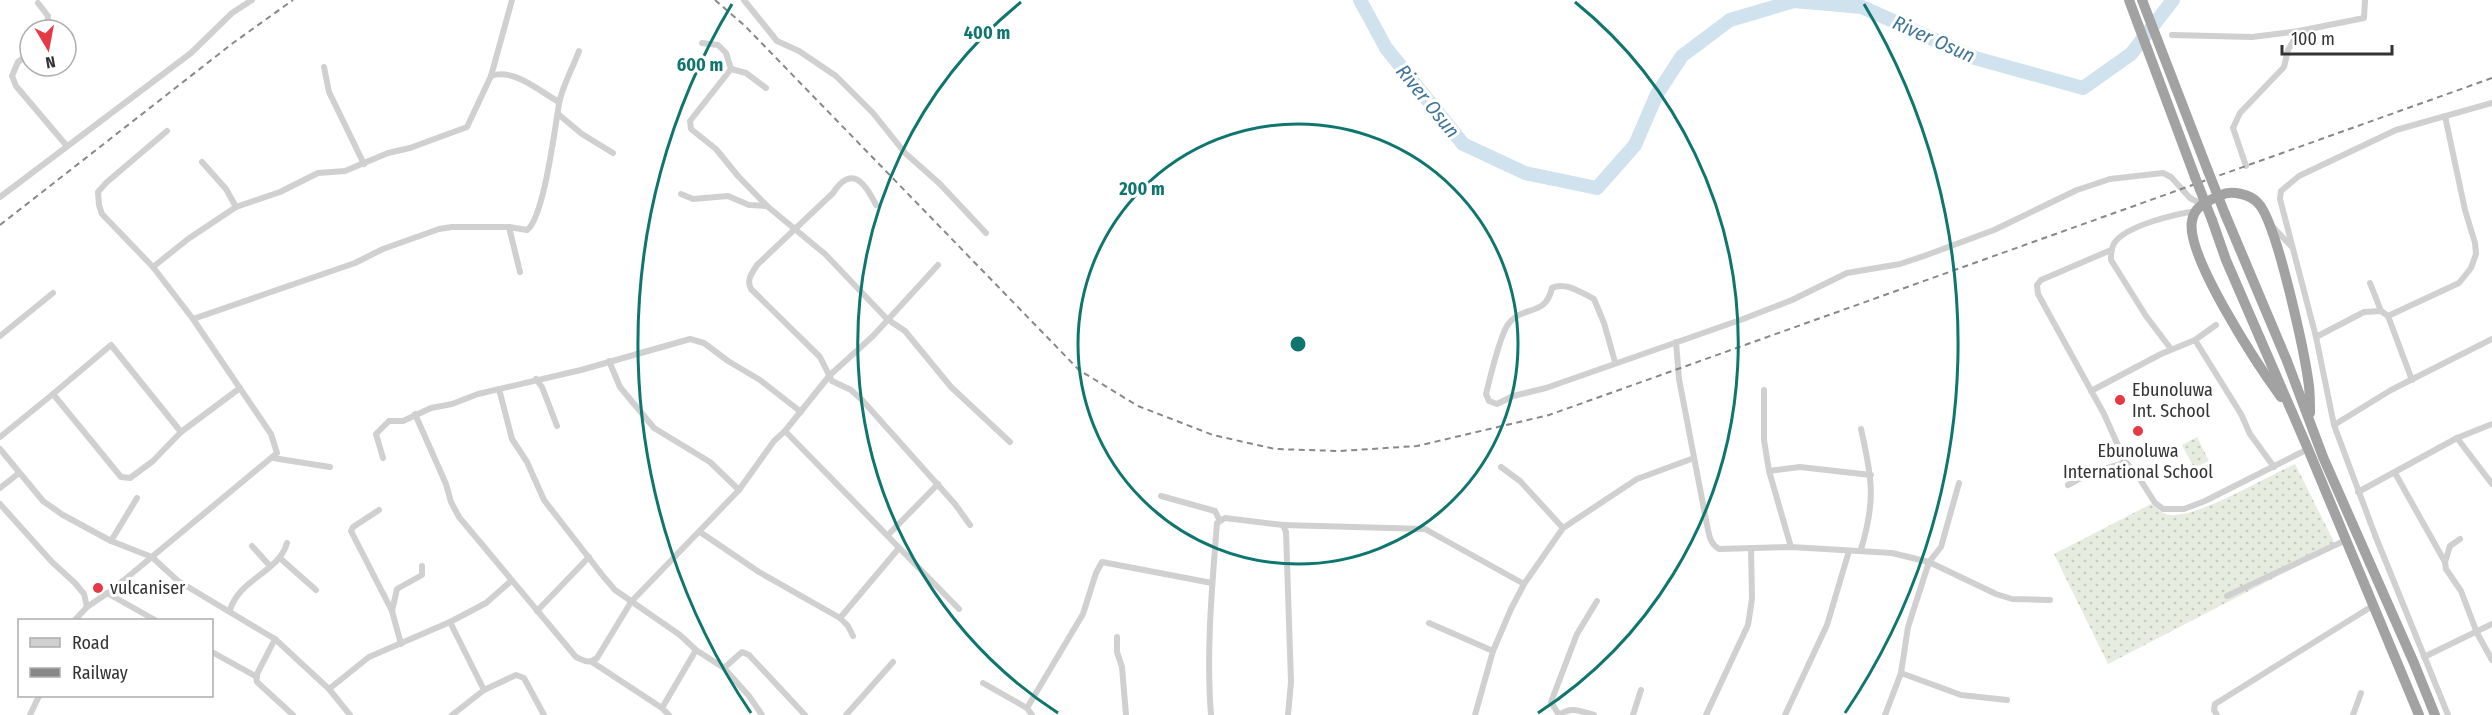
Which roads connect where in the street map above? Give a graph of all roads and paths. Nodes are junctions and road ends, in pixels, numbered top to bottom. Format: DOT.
graph roads {
  1 [pos="252,0"];
  2 [pos="512,0"];
  3 [pos="744,0"];
  4 [pos="2129,0"];
  5 [pos="2142,0"];
  6 [pos="2365,0"];
  7 [pos="38,3"];
  8 [pos="48,18"];
  9 [pos="2300,31"];
  10 [pos="2172,35"];
  11 [pos="702,43"];
  12 [pos="579,51"];
  13 [pos="18,62"];
  14 [pos="324,67"];
  15 [pos="731,69"];
  16 [pos="490,76"];
  17 [pos="766,88"];
  18 [pos="559,102"];
  19 [pos="2492,103"];
  20 [pos="558,114"];
  21 [pos="2445,116"];
  22 [pos="167,131"];
  23 [pos="66,145"];
  24 [pos="613,153"];
  25 [pos="202,162"];
  26 [pos="364,164"];
  27 [pos="2246,166"];
  28 [pos="681,194"];
  29 [pos="0,197"];
  30 [pos="876,205"];
  31 [pos="767,206"];
  32 [pos="236,207"];
  33 [pos="2199,208"];
  34 [pos="2270,224"];
  35 [pos="509,227"];
  36 [pos="795,230"];
  37 [pos="986,233"];
  38 [pos="2293,248"];
  39 [pos="2111,250"];
  40 [pos="938,265"];
  41 [pos="153,267"];
  42 [pos="520,272"];
  43 [pos="2370,283"];
  44 [pos="53,293"];
  45 [pos="2381,311"];
  46 [pos="2388,316"];
  47 [pos="193,319"];
  48 [pos="887,319"];
  49 [pos="2216,325"];
  50 [pos="0,336"];
  51 [pos="2316,337"];
  52 [pos="2195,339"];
  53 [pos="2492,339"];
  54 [pos="1676,342"];
  55 [pos="2171,349"];
  56 [pos="609,361"];
  57 [pos="1615,363"];
  58 [pos="830,375"];
  59 [pos="536,379"];
  60 [pos="2412,380"];
  61 [pos="240,388"];
  62 [pos="499,389"];
  63 [pos="1764,390"];
  64 [pos="2091,391"];
  65 [pos="53,394"];
  66 [pos="801,412"];
  67 [pos="415,414"];
  68 [pos="2293,414"];
  69 [pos="2311,423"];
  70 [pos="2492,424"];
  71 [pos="2334,425"];
  72 [pos="557,426"];
  73 [pos="1861,429"];
  74 [pos="181,432"];
  75 [pos="785,432"];
  76 [pos="0,437"];
  77 [pos="2457,438"];
  78 [pos="1010,442"];
  79 [pos="0,449"];
  80 [pos="2308,449"];
  81 [pos="273,458"];
  82 [pos="383,458"];
  83 [pos="1694,458"];
  84 [pos="2125,460"];
  85 [pos="330,467"];
  86 [pos="1501,467"];
  87 [pos="2274,467"];
  88 [pos="1769,471"];
  89 [pos="18,473"];
  90 [pos="2395,473"];
  91 [pos="1872,475"];
  92 [pos="1959,483"];
  93 [pos="938,484"];
  94 [pos="2492,484"];
  95 [pos="2068,485"];
  96 [pos="0,488"];
  97 [pos="739,490"];
  98 [pos="2358,492"];
  99 [pos="1161,496"];
  100 [pos="137,498"];
  101 [pos="0,504"];
  102 [pos="379,510"];
  103 [pos="1219,519"];
  104 [pos="970,525"];
  105 [pos="1283,525"];
  106 [pos="1563,528"];
  107 [pos="700,532"];
  108 [pos="888,535"];
  109 [pos="2460,539"];
  110 [pos="2346,540"];
  111 [pos="111,541"];
  112 [pos="287,543"];
  113 [pos="252,546"];
  114 [pos="1791,547"];
  115 [pos="899,548"];
  116 [pos="1752,548"];
  117 [pos="1861,549"];
  118 [pos="1849,551"];
  119 [pos="152,557"];
  120 [pos="589,557"];
  121 [pos="281,559"];
  122 [pos="1929,561"];
  123 [pos="2445,562"];
  124 [pos="270,566"];
  125 [pos="422,566"];
  126 [pos="511,581"];
  127 [pos="1212,583"];
  128 [pos="1524,584"];
  129 [pos="316,590"];
  130 [pos="107,593"];
  131 [pos="2227,596"];
  132 [pos="2050,600"];
  133 [pos="1597,601"];
  134 [pos="631,602"];
  135 [pos="2374,604"];
  136 [pos="87,607"];
  137 [pos="959,609"];
  138 [pos="230,610"];
  139 [pos="392,611"];
  140 [pos="537,611"];
  141 [pos="840,618"];
  142 [pos="77,619"];
  143 [pos="152,619"];
  144 [pos="450,622"];
  145 [pos="1429,624"];
  146 [pos="2492,624"];
  147 [pos="2477,633"];
  148 [pos="853,636"];
  149 [pos="1118,637"];
  150 [pos="275,639"];
  151 [pos="401,644"];
  152 [pos="696,650"];
  153 [pos="1493,651"];
  154 [pos="213,653"];
  155 [pos="2424,657"];
  156 [pos="2492,660"];
  157 [pos="592,662"];
  158 [pos="893,662"];
  159 [pos="724,668"];
  160 [pos="1901,673"];
  161 [pos="256,677"];
  162 [pos="982,683"];
  163 [pos="328,689"];
  164 [pos="484,690"];
  165 [pos="1641,690"];
  166 [pos="2361,693"];
  167 [pos="39,697"];
  168 [pos="2007,700"];
  169 [pos="662,708"];
  170 [pos="1027,708"];
  171 [pos="30,715"];
  172 [pos="294,715"];
  173 [pos="350,715"];
  174 [pos="452,715"];
  175 [pos="544,715"];
  176 [pos="669,715"];
  177 [pos="762,715"];
  178 [pos="805,715"];
  179 [pos="846,715"];
  180 [pos="1032,715"];
  181 [pos="1126,715"];
  182 [pos="1211,715"];
  183 [pos="1287,715"];
  184 [pos="1475,715"];
  185 [pos="1559,715"];
  186 [pos="1594,715"];
  187 [pos="1633,715"];
  188 [pos="1706,715"];
  189 [pos="1785,715"];
  190 [pos="1885,715"];
  191 [pos="2217,715"];
  192 [pos="2353,715"];
  193 [pos="2419,715"];
  194 [pos="2434,715"];
  195 [pos="2448,715"];
  1 -- 23 [label="street"];
  2 -- 16 [label="street"];
  3 -- 37 [label="street"];
  4 -- 68 [label="highway, bridge"];
  5 -- 69 [label="highway, bridge"];
  6 -- 9 [label="street"];
  7 -- 8 [label="street"];
  9 -- 10 [label="street"];
  9 -- 27 [label="street"];
  11 -- 15 [label="street"];
  12 -- 18 [label="street"];
  13 -- 23 [label="street"];
  14 -- 26 [label="street"];
  15 -- 17 [label="street"];
  15 -- 31 [label="street"];
  16 -- 18 [label="street"];
  16 -- 26 [label="street"];
  18 -- 20 [label="street"];
  19 -- 21 [label="street"];
  20 -- 24 [label="street"];
  20 -- 35 [label="street"];
  21 -- 38 [label="street"];
  21 -- 46 [label="street"];
  22 -- 41 [label="street"];
  23 -- 29 [label="street"];
  25 -- 32 [label="street"];
  26 -- 32 [label="street"];
  28 -- 31 [label="street"];
  30 -- 36 [label="street"];
  31 -- 36 [label="street"];
  32 -- 41 [label="street"];
  33 -- 34 [label="highway"];
  33 -- 39 [label="street"];
  33 -- 54 [label="street"];
  33 -- 68 [label="highway"];
  34 -- 38 [label="street"];
  34 -- 69 [label="highway"];
  35 -- 42 [label="street"];
  35 -- 47 [label="street"];
  36 -- 48 [label="street"];
  36 -- 58 [label="street"];
  38 -- 51 [label="street"];
  39 -- 55 [label="street"];
  39 -- 64 [label="street"];
  40 -- 48 [label="street"];
  41 -- 47 [label="street"];
  43 -- 45 [label="street"];
  44 -- 50 [label="street"];
  45 -- 46 [label="street"];
  45 -- 51 [label="street"];
  46 -- 60 [label="street"];
  47 -- 61 [label="street"];
  48 -- 58 [label="street"];
  48 -- 78 [label="street"];
  49 -- 52 [label="street"];
  51 -- 71 [label="street"];
  52 -- 55 [label="street"];
  52 -- 87 [label="street"];
  53 -- 60 [label="street"];
  54 -- 57 [label="street"];
  54 -- 83 [label="street"];
  55 -- 64 [label="street"];
  56 -- 59 [label="street"];
  56 -- 66 [label="street"];
  56 -- 97 [label="street"];
  57 -- 57 [label="street"];
  58 -- 66 [label="street"];
  58 -- 93 [label="street"];
  59 -- 62 [label="street"];
  59 -- 72 [label="street"];
  60 -- 71 [label="street"];
  61 -- 74 [label="street"];
  61 -- 81 [label="street"];
  62 -- 67 [label="street"];
  62 -- 120 [label="street"];
  63 -- 88 [label="street"];
  64 -- 84 [label="street"];
  65 -- 74 [label="street"];
  65 -- 74 [label="street"];
  65 -- 76 [label="street"];
  66 -- 75 [label="street"];
  67 -- 82 [label="street"];
  67 -- 126 [label="street"];
  68 -- 80 [label="highway"];
  69 -- 194 [label="highway"];
  70 -- 77 [label="street"];
  71 -- 98 [label="street"];
  73 -- 91 [label="street"];
  75 -- 97 [label="street"];
  75 -- 108 [label="street"];
  77 -- 90 [label="street"];
  77 -- 94 [label="street"];
  79 -- 89 [label="street"];
  80 -- 87 [label="street"];
  80 -- 110 [label="highway"];
  81 -- 85 [label="street"];
  81 -- 119 [label="street"];
  83 -- 106 [label="street"];
  83 -- 116 [label="street"];
  84 -- 87 [label="street"];
  84 -- 95 [label="street"];
  86 -- 106 [label="street"];
  88 -- 91 [label="street"];
  88 -- 114 [label="street"];
  89 -- 96 [label="street"];
  89 -- 111 [label="street"];
  90 -- 98 [label="street"];
  90 -- 123 [label="street"];
  91 -- 117 [label="street"];
  92 -- 122 [label="street"];
  93 -- 104 [label="street"];
  93 -- 108 [label="street"];
  97 -- 107 [label="street"];
  98 -- 155 [label="street"];
  99 -- 103 [label="street"];
  100 -- 111 [label="street"];
  101 -- 136 [label="street"];
  102 -- 139 [label="street"];
  103 -- 105 [label="street"];
  103 -- 127 [label="street"];
  105 -- 128 [label="street"];
  105 -- 183 [label="street"];
  106 -- 128 [label="street"];
  107 -- 134 [label="street"];
  107 -- 141 [label="street"];
  108 -- 115 [label="street"];
  109 -- 123 [label="street"];
  110 -- 131 [label="street"];
  110 -- 135 [label="highway"];
  111 -- 119 [label="street"];
  112 -- 121 [label="street"];
  113 -- 124 [label="street"];
  114 -- 116 [label="street"];
  114 -- 118 [label="street"];
  115 -- 137 [label="street"];
  115 -- 141 [label="street"];
  116 -- 188 [label="street"];
  117 -- 118 [label="street"];
  117 -- 122 [label="street"];
  118 -- 189 [label="street"];
  119 -- 130 [label="street"];
  119 -- 138 [label="street"];
  120 -- 134 [label="street"];
  120 -- 140 [label="street"];
  121 -- 124 [label="street"];
  121 -- 129 [label="street"];
  122 -- 132 [label="street"];
  122 -- 160 [label="street"];
  123 -- 147 [label="street"];
  124 -- 138 [label="street"];
  125 -- 139 [label="street"];
  126 -- 140 [label="street"];
  126 -- 144 [label="street"];
  127 -- 170 [label="street"];
  127 -- 182 [label="street"];
  128 -- 153 [label="street"];
  130 -- 136 [label="street"];
  130 -- 143 [label="street"];
  133 -- 185 [label="street"];
  134 -- 152 [label="street"];
  134 -- 157 [label="street"];
  135 -- 191 [label="street"];
  135 -- 193 [label="highway"];
  136 -- 142 [label="street"];
  138 -- 150 [label="street"];
  139 -- 151 [label="street"];
  140 -- 157 [label="street"];
  141 -- 148 [label="street"];
  144 -- 151 [label="street"];
  144 -- 164 [label="street"];
  145 -- 153 [label="street"];
  146 -- 147 [label="street"];
  147 -- 155 [label="street"];
  147 -- 156 [label="street"];
  149 -- 181 [label="street"];
  150 -- 161 [label="street"];
  150 -- 163 [label="street"];
  151 -- 163 [label="street"];
  152 -- 159 [label="street"];
  152 -- 169 [label="street"];
  153 -- 184 [label="street"];
  154 -- 161 [label="street"];
  155 -- 195 [label="street"];
  157 -- 169 [label="street"];
  158 -- 179 [label="street"];
  159 -- 177 [label="street"];
  159 -- 178 [label="street"];
  160 -- 168 [label="street"];
  160 -- 190 [label="street"];
  161 -- 172 [label="street"];
  162 -- 170 [label="street"];
  163 -- 173 [label="street"];
  164 -- 174 [label="street"];
  164 -- 175 [label="street"];
  165 -- 187 [label="street"];
  166 -- 192 [label="street"];
  167 -- 171 [label="street"];
  169 -- 176 [label="street"];
  170 -- 180 [label="street"];
  185 -- 186 [label="street"];
}
